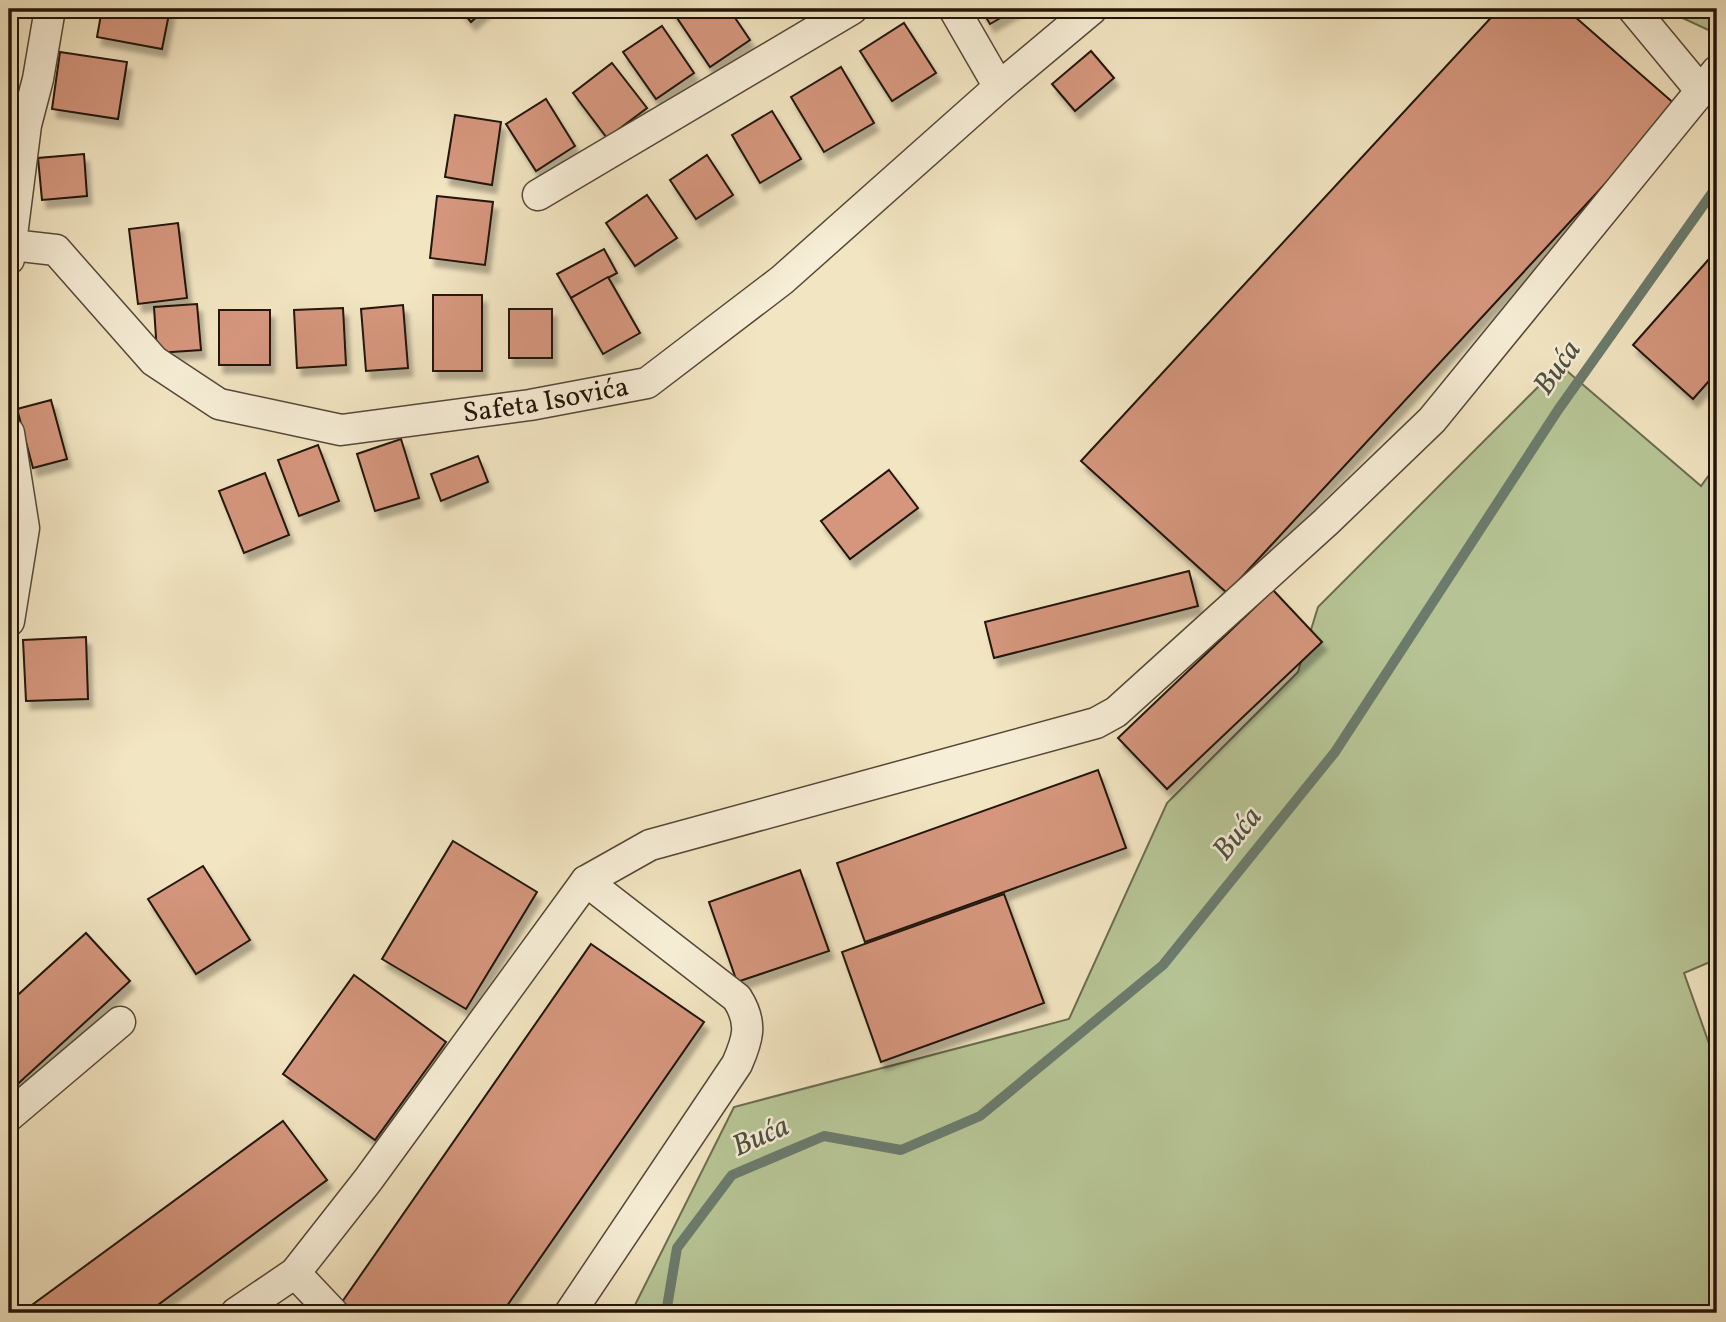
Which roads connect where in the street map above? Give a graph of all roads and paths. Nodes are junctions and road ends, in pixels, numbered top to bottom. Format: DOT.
graph roads {
  1 [pos="50,9"];
  2 [pos="852,9"];
  3 [pos="954,9"];
  4 [pos="1092,9"];
  5 [pos="1633,9"];
  6 [pos="1709,81"];
  7 [pos="999,87"];
  8 [pos="18,120"];
  9 [pos="538,195"];
  10 [pos="10,252"];
  11 [pos="9,433"];
  12 [pos="9,621"];
  13 [pos="586,881"];
  14 [pos="121,1022"];
  15 [pos="9,1116"];
  16 [pos="295,1273"];
  17 [pos="236,1313"];
  18 [pos="333,1313"];
  19 [pos="570,1313"];
  1 -- 8 [label="street, Safeta Isovića"];
  2 -- 9 [label="street"];
  3 -- 7 [label="street"];
  4 -- 7 [label="street, Safeta Isovića"];
  5 -- 6 [label="street"];
  6 -- 13 [label="street"];
  7 -- 10 [label="street, Safeta Isovića"];
  8 -- 10 [label="street, Safeta Isovića"];
  11 -- 12 [label="street"];
  13 -- 16 [label="street"];
  13 -- 19 [label="street"];
  14 -- 15 [label="street"];
  16 -- 17 [label="street"];
  16 -- 18 [label="street"];
}
